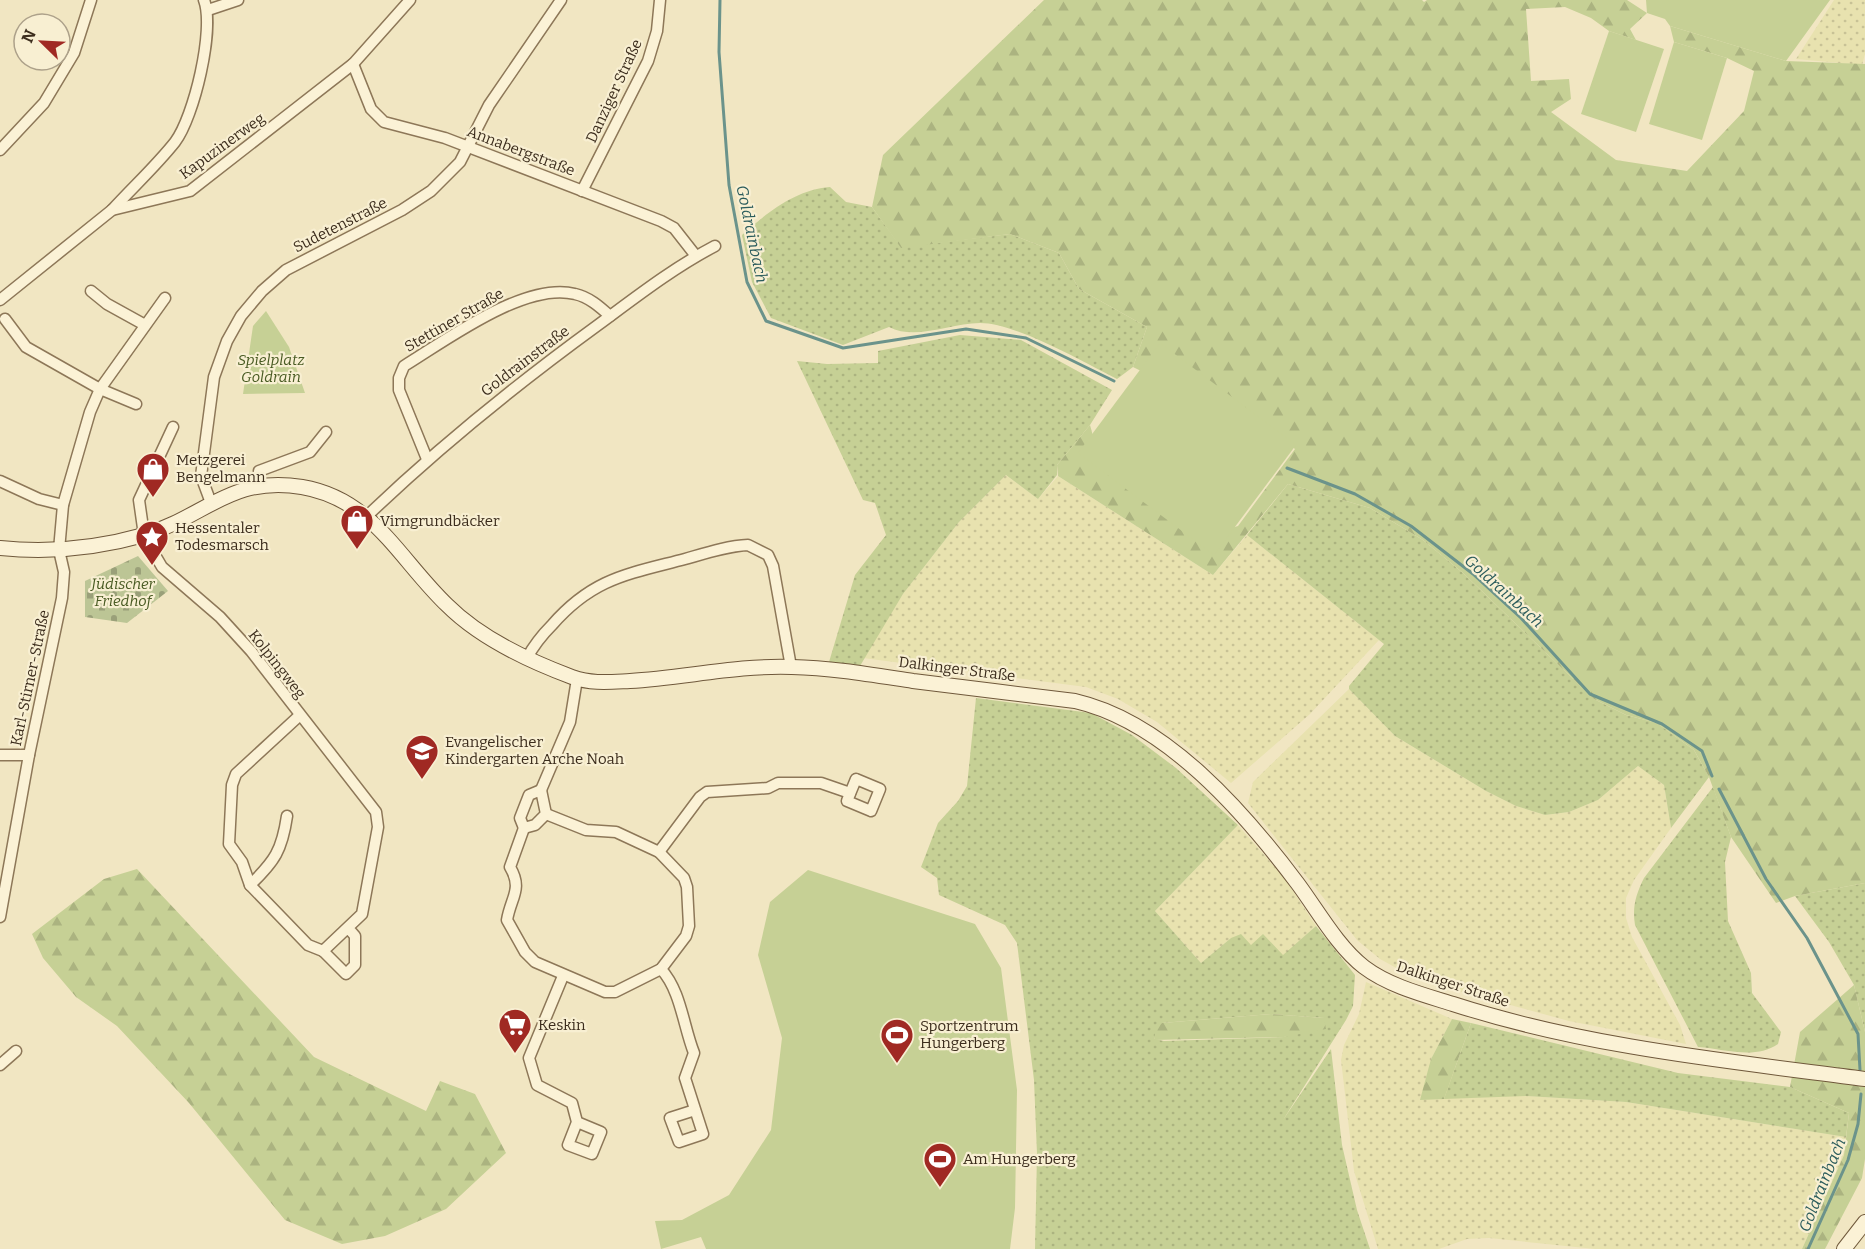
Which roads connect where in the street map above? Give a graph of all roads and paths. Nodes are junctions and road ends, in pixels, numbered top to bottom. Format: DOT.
graph roads {
  1 [pos="91,0"];
  2 [pos="238,0"];
  3 [pos="411,0"];
  4 [pos="561,0"];
  5 [pos="660,0"];
  6 [pos="206,5"];
  7 [pos="353,64"];
  8 [pos="468,146"];
  9 [pos="0,150"];
  10 [pos="582,191"];
  11 [pos="112,210"];
  12 [pos="715,246"];
  13 [pos="696,256"];
  14 [pos="90,291"];
  15 [pos="165,298"];
  16 [pos="0,300"];
  17 [pos="610,316"];
  18 [pos="5,319"];
  19 [pos="145,325"];
  20 [pos="100,389"];
  21 [pos="136,404"];
  22 [pos="173,427"];
  23 [pos="326,432"];
  24 [pos="427,459"];
  25 [pos="0,481"];
  26 [pos="258,484"];
  27 [pos="211,503"];
  28 [pos="63,505"];
  29 [pos="367,516"];
  30 [pos="144,535"];
  31 [pos="0,548"];
  32 [pos="58,550"];
  33 [pos="527,658"];
  34 [pos="791,667"];
  35 [pos="577,679"];
  36 [pos="299,716"];
  37 [pos="0,755"];
  38 [pos="29,755"];
  39 [pos="541,790"];
  40 [pos="850,793"];
  41 [pos="546,814"];
  42 [pos="287,816"];
  43 [pos="524,828"];
  44 [pos="659,852"];
  45 [pos="250,885"];
  46 [pos="3,896"];
  47 [pos="0,917"];
  48 [pos="348,928"];
  49 [pos="323,951"];
  50 [pos="661,969"];
  51 [pos="563,976"];
  52 [pos="16,1051"];
  53 [pos="0,1065"];
  54 [pos="1865,1079"];
  55 [pos="695,1110"];
  56 [pos="577,1122"];
  57 [pos="1865,1222"];
  58 [pos="1844,1249"];
  1 -- 9 [label="street"];
  2 -- 6 [label="street"];
  3 -- 7 [label="street, Kapuzinerweg"];
  4 -- 8 [label="street, Sudetenstraße"];
  5 -- 10 [label="street, Danziger Straße"];
  6 -- 11 [label="street"];
  7 -- 8 [label="street, Annabergstraße"];
  7 -- 11 [label="street, Kapuzinerweg"];
  8 -- 10 [label="street, Annabergstraße"];
  8 -- 27 [label="street, Sudetenstraße"];
  10 -- 13 [label="street, Annabergstraße"];
  11 -- 16 [label="street, Kapuzinerweg"];
  12 -- 13 [label="street, Goldrainstraße"];
  13 -- 17 [label="street, Goldrainstraße"];
  14 -- 19 [label="street"];
  15 -- 19 [label="street, Karl-Stirner-Straße"];
  17 -- 24 [label="street, Goldrainstraße"];
  17 -- 24 [label="street, Stettiner Straße"];
  18 -- 20 [label="street"];
  19 -- 20 [label="street, Karl-Stirner-Straße"];
  20 -- 21 [label="street"];
  20 -- 28 [label="street, Karl-Stirner-Straße"];
  22 -- 30 [label="street, Kolpingweg"];
  23 -- 26 [label="street"];
  24 -- 29 [label="street, Goldrainstraße"];
  25 -- 28 [label="street"];
  26 -- 27 [label="street, Dalkinger Straße"];
  26 -- 29 [label="street, Dalkinger Straße"];
  27 -- 30 [label="street, Dalkinger Straße"];
  28 -- 32 [label="street, Karl-Stirner-Straße"];
  29 -- 33 [label="street, Dalkinger Straße"];
  30 -- 32 [label="street, Dalkinger Straße"];
  30 -- 36 [label="street, Kolpingweg"];
  31 -- 32 [label="street, Dalkinger Straße"];
  32 -- 38 [label="street, Karl-Stirner-Straße"];
  33 -- 34 [label="street"];
  33 -- 35 [label="street, Dalkinger Straße"];
  34 -- 35 [label="street, Dalkinger Straße"];
  34 -- 54 [label="street, Dalkinger Straße"];
  35 -- 39 [label="street"];
  36 -- 45 [label="street"];
  36 -- 48 [label="street, Kolpingweg"];
  37 -- 38 [label="street"];
  38 -- 46 [label="street, Karl-Stirner-Straße"];
  39 -- 41 [label="street"];
  39 -- 43 [label="street"];
  40 -- 44 [label="street"];
  41 -- 43 [label="street"];
  41 -- 44 [label="street"];
  42 -- 45 [label="street"];
  43 -- 51 [label="street"];
  44 -- 50 [label="street"];
  45 -- 49 [label="street"];
  46 -- 47 [label="street, Karl-Stirner-Straße"];
  48 -- 49 [label="street, Kolpingweg"];
  48 -- 49 [label="street"];
  50 -- 51 [label="street"];
  50 -- 55 [label="street"];
  51 -- 56 [label="street"];
  52 -- 53 [label="street"];
  57 -- 58 [label="street"];
}
